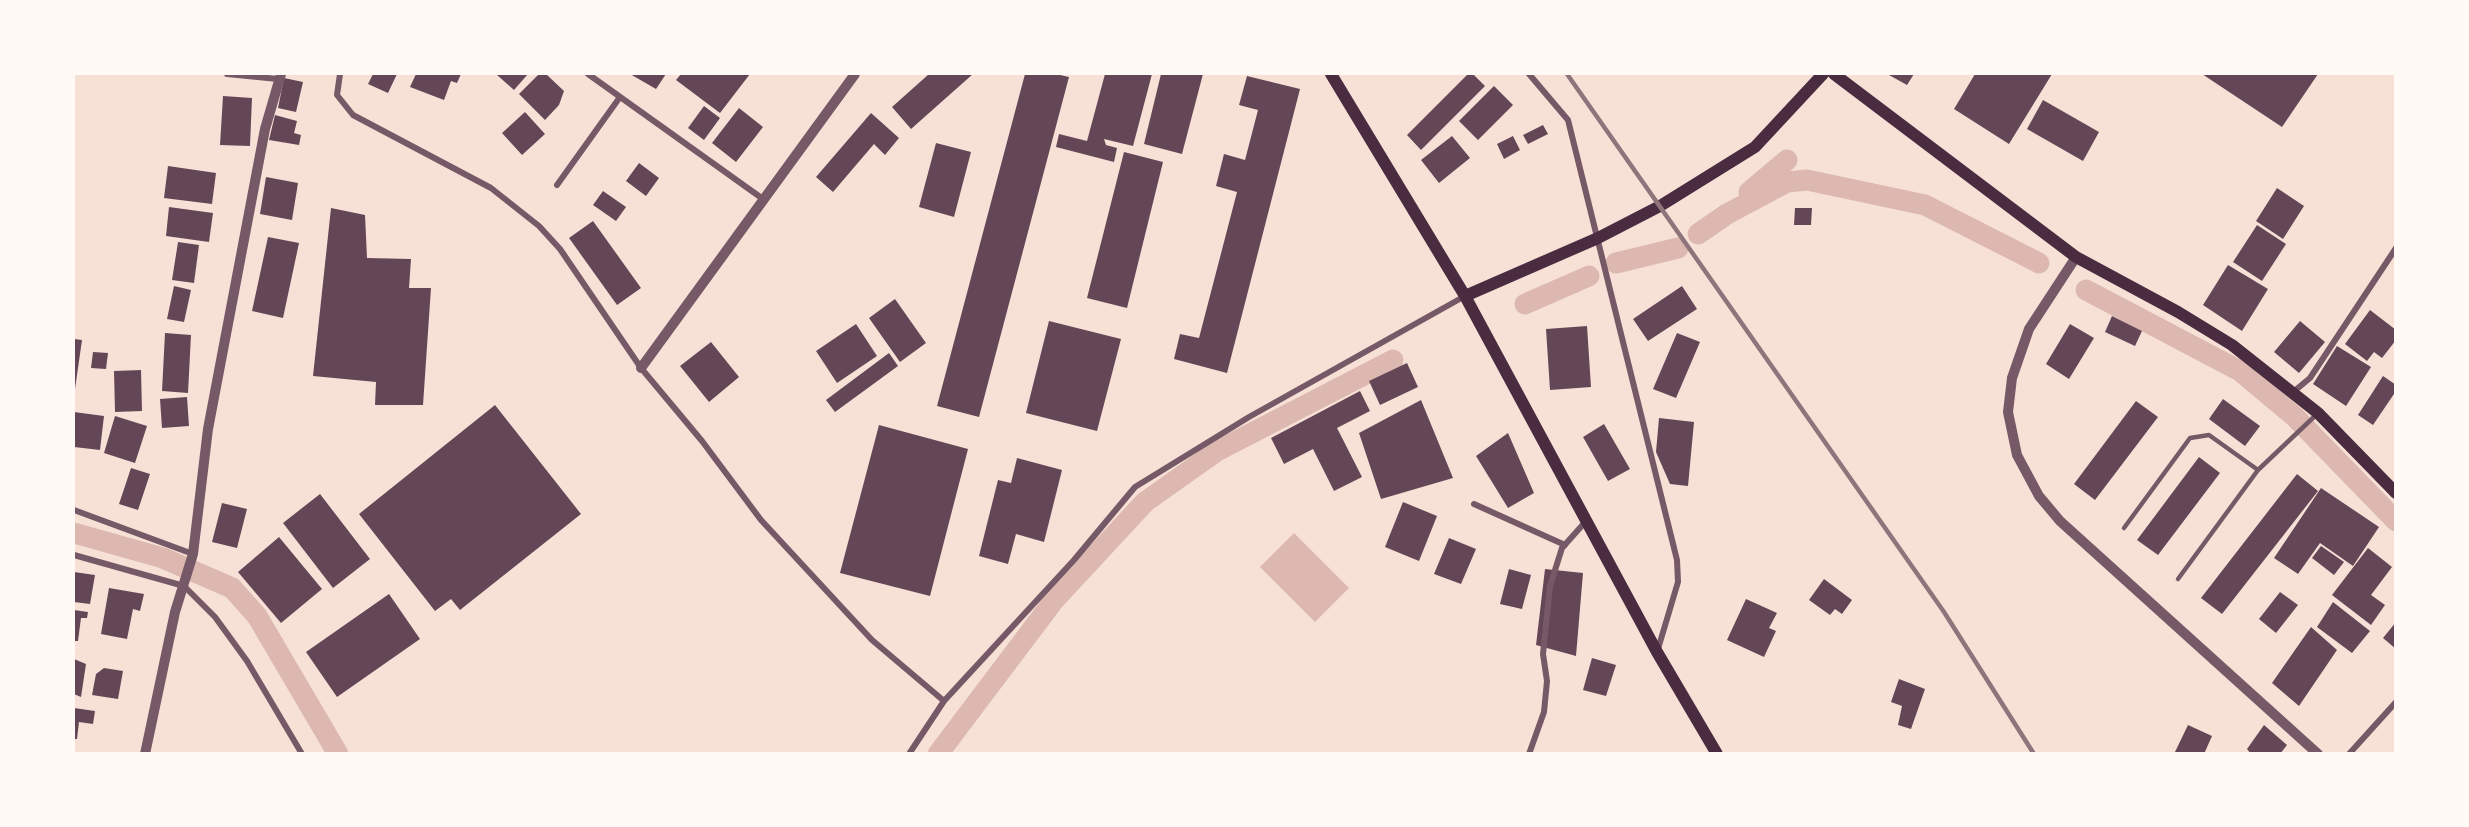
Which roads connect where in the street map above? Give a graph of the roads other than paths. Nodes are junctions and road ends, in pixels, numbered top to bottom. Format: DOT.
graph roads {
  1 [pos="227,74"];
  2 [pos="339,74"];
  3 [pos="588,74"];
  4 [pos="855,74"];
  5 [pos="1331,74"];
  6 [pos="1529,74"];
  7 [pos="1823,74"];
  8 [pos="1834,74"];
  9 [pos="280,76"];
  10 [pos="620,97"];
  11 [pos="557,185"];
  12 [pos="764,199"];
  13 [pos="1598,238"];
  14 [pos="2396,248"];
  15 [pos="2076,257"];
  16 [pos="1465,296"];
  17 [pos="641,368"];
  18 [pos="2292,393"];
  19 [pos="2318,413"];
  20 [pos="2258,470"];
  21 [pos="2396,493"];
  22 [pos="1474,504"];
  23 [pos="74,510"];
  24 [pos="1587,520"];
  25 [pos="2124,528"];
  26 [pos="1565,545"];
  27 [pos="192,554"];
  28 [pos="74,555"];
  29 [pos="2178,579"];
  30 [pos="184,586"];
  31 [pos="1657,652"];
  32 [pos="944,701"];
  33 [pos="2396,702"];
  34 [pos="145,753"];
  35 [pos="302,753"];
  36 [pos="909,753"];
  37 [pos="1529,753"];
  38 [pos="1717,753"];
  39 [pos="2318,753"];
  40 [pos="2349,753"];
  1 -- 9 [label="street"];
  2 -- 17 [label="street"];
  3 -- 10 [label="street"];
  4 -- 12 [label="street"];
  5 -- 16 [label="main road"];
  6 -- 13 [label="street"];
  7 -- 13 [label="main road"];
  8 -- 15 [label="main road"];
  9 -- 27 [label="street"];
  10 -- 11 [label="street"];
  10 -- 12 [label="street"];
  12 -- 17 [label="street"];
  13 -- 16 [label="main road"];
  13 -- 31 [label="street"];
  14 -- 18 [label="street"];
  15 -- 18 [label="main road"];
  15 -- 39 [label="street"];
  16 -- 24 [label="main road"];
  16 -- 32 [label="street"];
  17 -- 32 [label="street"];
  18 -- 19 [label="main road"];
  19 -- 20 [label="lane"];
  19 -- 21 [label="main road"];
  20 -- 25 [label="lane"];
  20 -- 29 [label="lane"];
  22 -- 26 [label="street"];
  23 -- 27 [label="street"];
  24 -- 26 [label="street"];
  24 -- 31 [label="main road"];
  26 -- 37 [label="street"];
  27 -- 30 [label="street"];
  28 -- 30 [label="street"];
  30 -- 34 [label="street"];
  30 -- 35 [label="street"];
  31 -- 38 [label="main road"];
  32 -- 36 [label="street"];
  33 -- 40 [label="street"];
}
